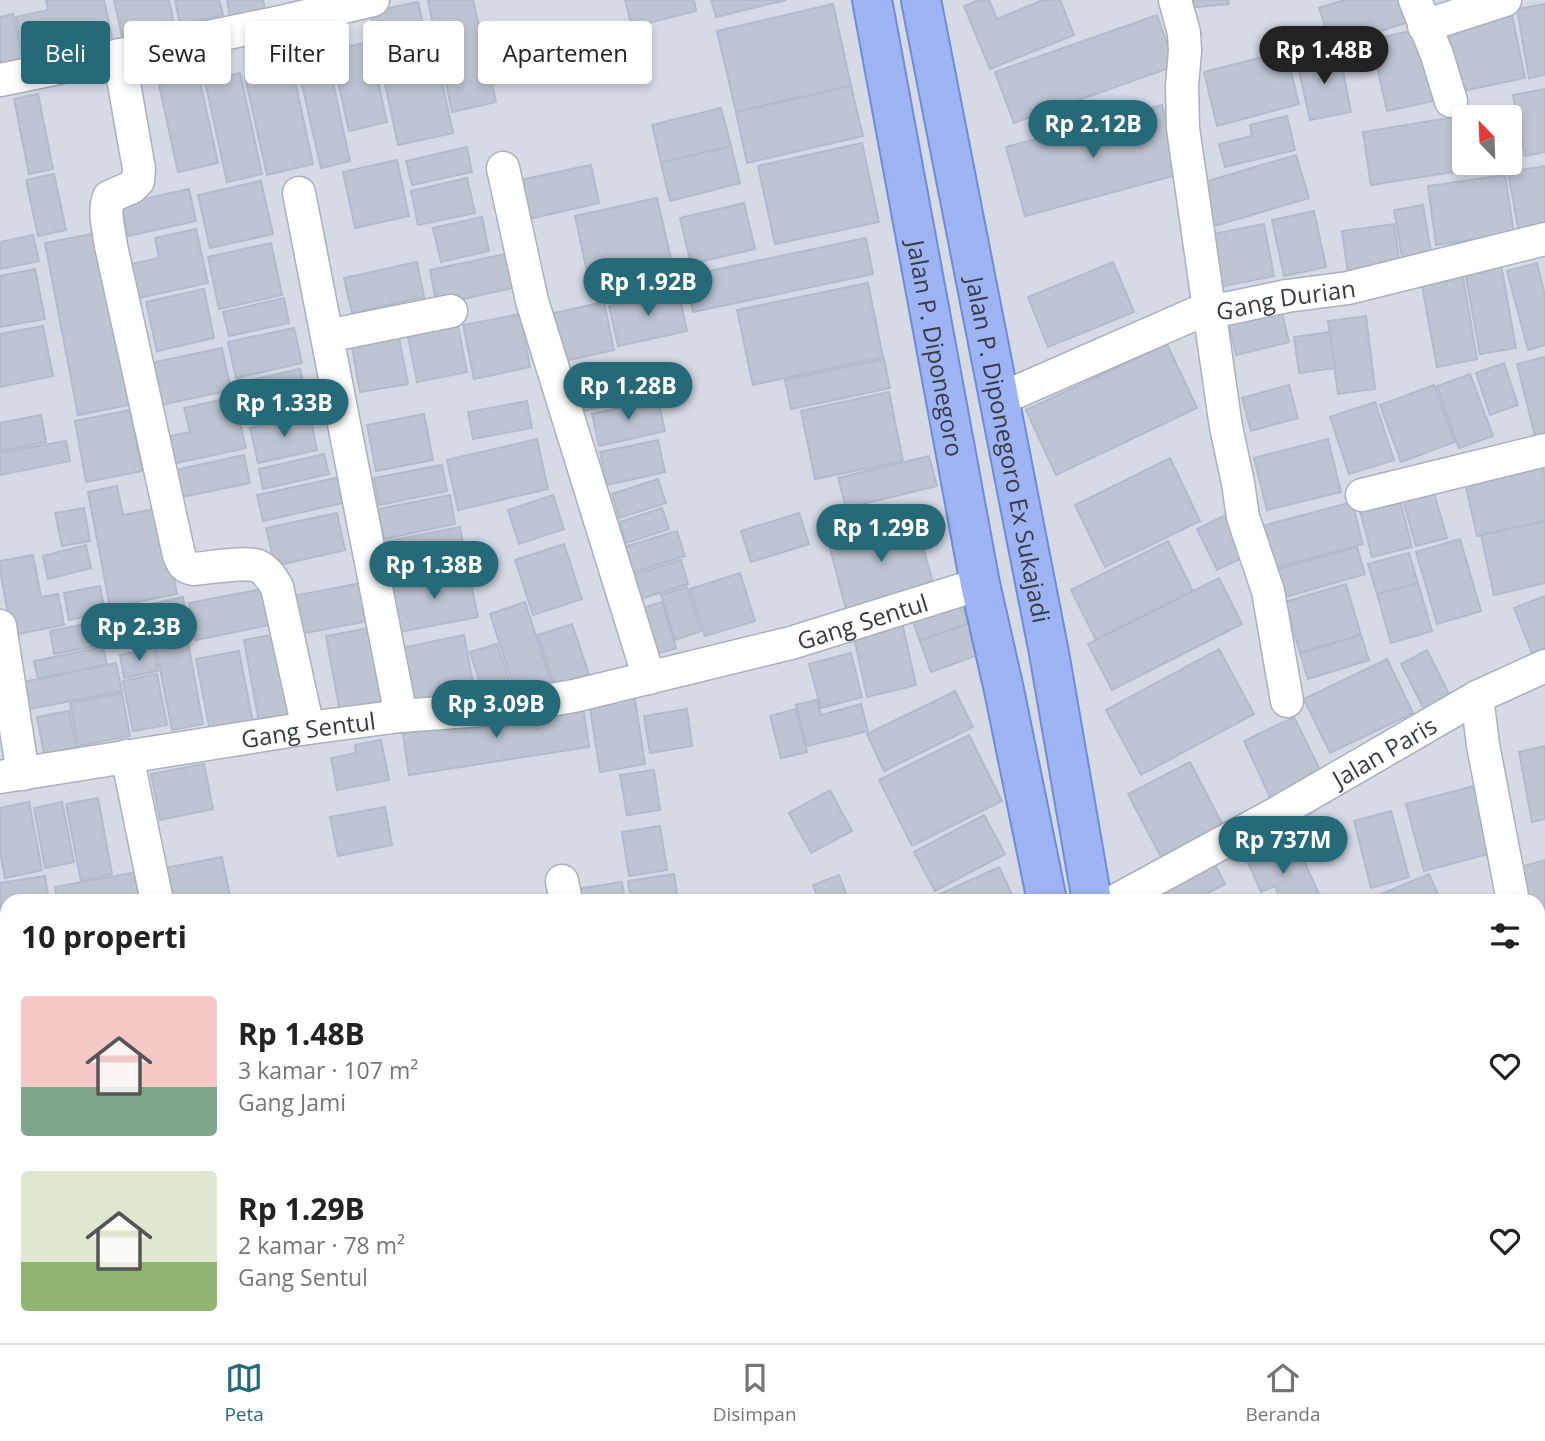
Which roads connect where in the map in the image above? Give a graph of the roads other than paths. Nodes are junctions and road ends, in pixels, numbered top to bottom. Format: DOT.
graph roads {
  1 [pos="373,0"];
  2 [pos="872,0"];
  3 [pos="921,0"];
  4 [pos="1175,0"];
  5 [pos="1504,0"];
  6 [pos="278,11"];
  7 [pos="1420,13"];
  8 [pos="119,55"];
  9 [pos="0,80"];
  10 [pos="1451,101"];
  11 [pos="503,168"];
  12 [pos="299,194"];
  13 [pos="1545,239"];
  14 [pos="1208,308"];
  15 [pos="451,311"];
  16 [pos="327,336"];
  17 [pos="998,400"];
  18 [pos="949,419"];
  19 [pos="1545,450"];
  20 [pos="1362,495"];
  21 [pos="980,584"];
  22 [pos="0,626"];
  23 [pos="1545,666"];
  24 [pos="649,678"];
  25 [pos="1477,697"];
  26 [pos="1287,701"];
  27 [pos="401,716"];
  28 [pos="308,728"];
  29 [pos="127,756"];
  30 [pos="11,776"];
  31 [pos="156,894"];
  32 [pos="1046,894"];
  33 [pos="1091,894"];
  34 [pos="1128,894"];
  35 [pos="1512,894"];
  1 -- 6 [label="street"];
  2 -- 18 [label="main road, Jalan P. Diponegoro"];
  3 -- 17 [label="main road, Jalan P. Diponegoro Ex Sukajadi"];
  4 -- 14 [label="street"];
  5 -- 7 [label="street"];
  6 -- 8 [label="street"];
  7 -- 10 [label="street"];
  8 -- 9 [label="street"];
  8 -- 28 [label="street"];
  11 -- 24 [label="street"];
  12 -- 16 [label="street"];
  13 -- 14 [label="street, Gang Durian"];
  14 -- 17 [label="street, Gang Durian"];
  14 -- 26 [label="street"];
  15 -- 16 [label="street"];
  16 -- 27 [label="street"];
  17 -- 18 [label="main road"];
  17 -- 33 [label="main road, Jalan P. Diponegoro Ex Sukajadi"];
  18 -- 21 [label="main road, Jalan P. Diponegoro"];
  19 -- 20 [label="street"];
  21 -- 24 [label="street, Gang Sentul"];
  21 -- 32 [label="main road, Jalan P. Diponegoro"];
  22 -- 30 [label="street"];
  23 -- 25 [label="street, Jalan Paris"];
  24 -- 27 [label="street, Gang Sentul"];
  25 -- 34 [label="street, Jalan Paris"];
  25 -- 35 [label="street"];
  27 -- 28 [label="street, Gang Sentul"];
  28 -- 29 [label="street, Gang Sentul"];
  29 -- 30 [label="street, Gang Sentul"];
  29 -- 31 [label="street"];
}
